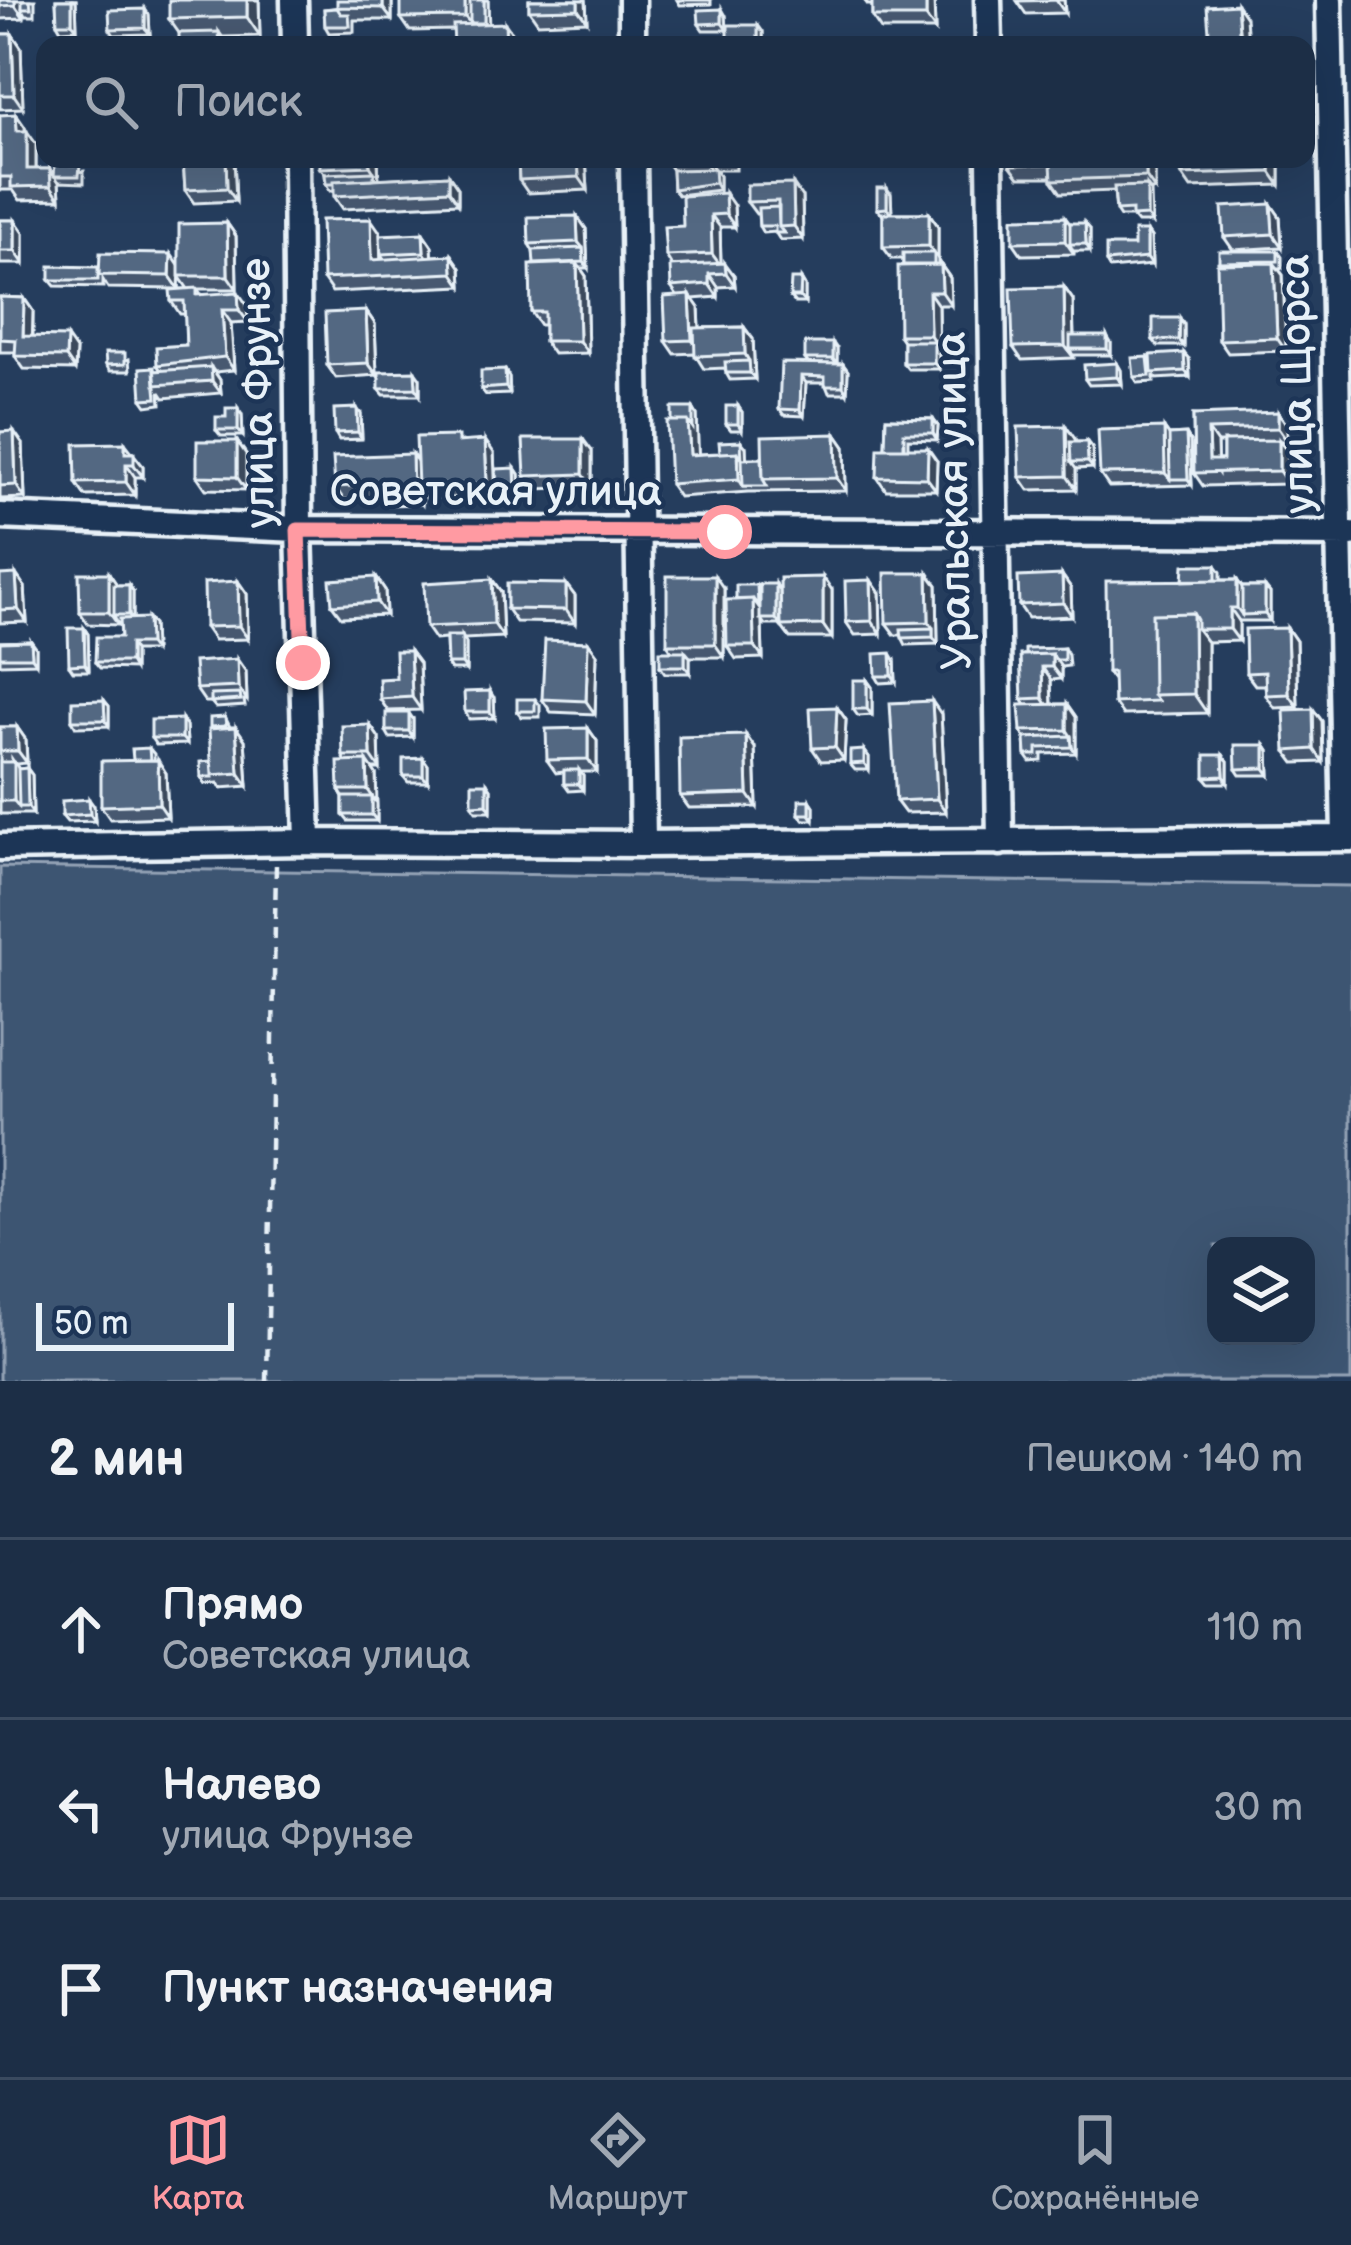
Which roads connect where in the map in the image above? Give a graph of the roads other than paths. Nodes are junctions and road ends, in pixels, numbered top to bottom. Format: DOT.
graph roads {
  1 [pos="294,0"];
  2 [pos="632,0"];
  3 [pos="988,0"];
  4 [pos="1329,0"];
  5 [pos="295,36"];
  6 [pos="632,36"];
  7 [pos="988,36"];
  8 [pos="296,168"];
  9 [pos="633,168"];
  10 [pos="990,168"];
  11 [pos="0,516"];
  12 [pos="298,530"];
  13 [pos="636,532"];
  14 [pos="994,532"];
  15 [pos="1345,534"];
  16 [pos="1348,838"];
  17 [pos="308,842"];
  18 [pos="1000,842"];
  19 [pos="644,844"];
  20 [pos="0,847"];
  1 -- 5 [label="street"];
  2 -- 6 [label="street"];
  3 -- 7 [label="street"];
  4 -- 15 [label="street, улица Щорса"];
  8 -- 12 [label="street, улица Фрунзе"];
  9 -- 13 [label="street"];
  10 -- 14 [label="street, Уральская улица"];
  11 -- 12 [label="street, Советская улица"];
  12 -- 13 [label="street, Советская улица"];
  12 -- 17 [label="street, улица Фрунзе"];
  13 -- 14 [label="street, Советская улица"];
  13 -- 19 [label="street"];
  14 -- 15 [label="street, Советская улица"];
  14 -- 18 [label="street, Уральская улица"];
  15 -- 16 [label="street, улица Щорса"];
  16 -- 18 [label="street"];
  17 -- 19 [label="street"];
  17 -- 20 [label="street"];
  18 -- 19 [label="street"];
}
